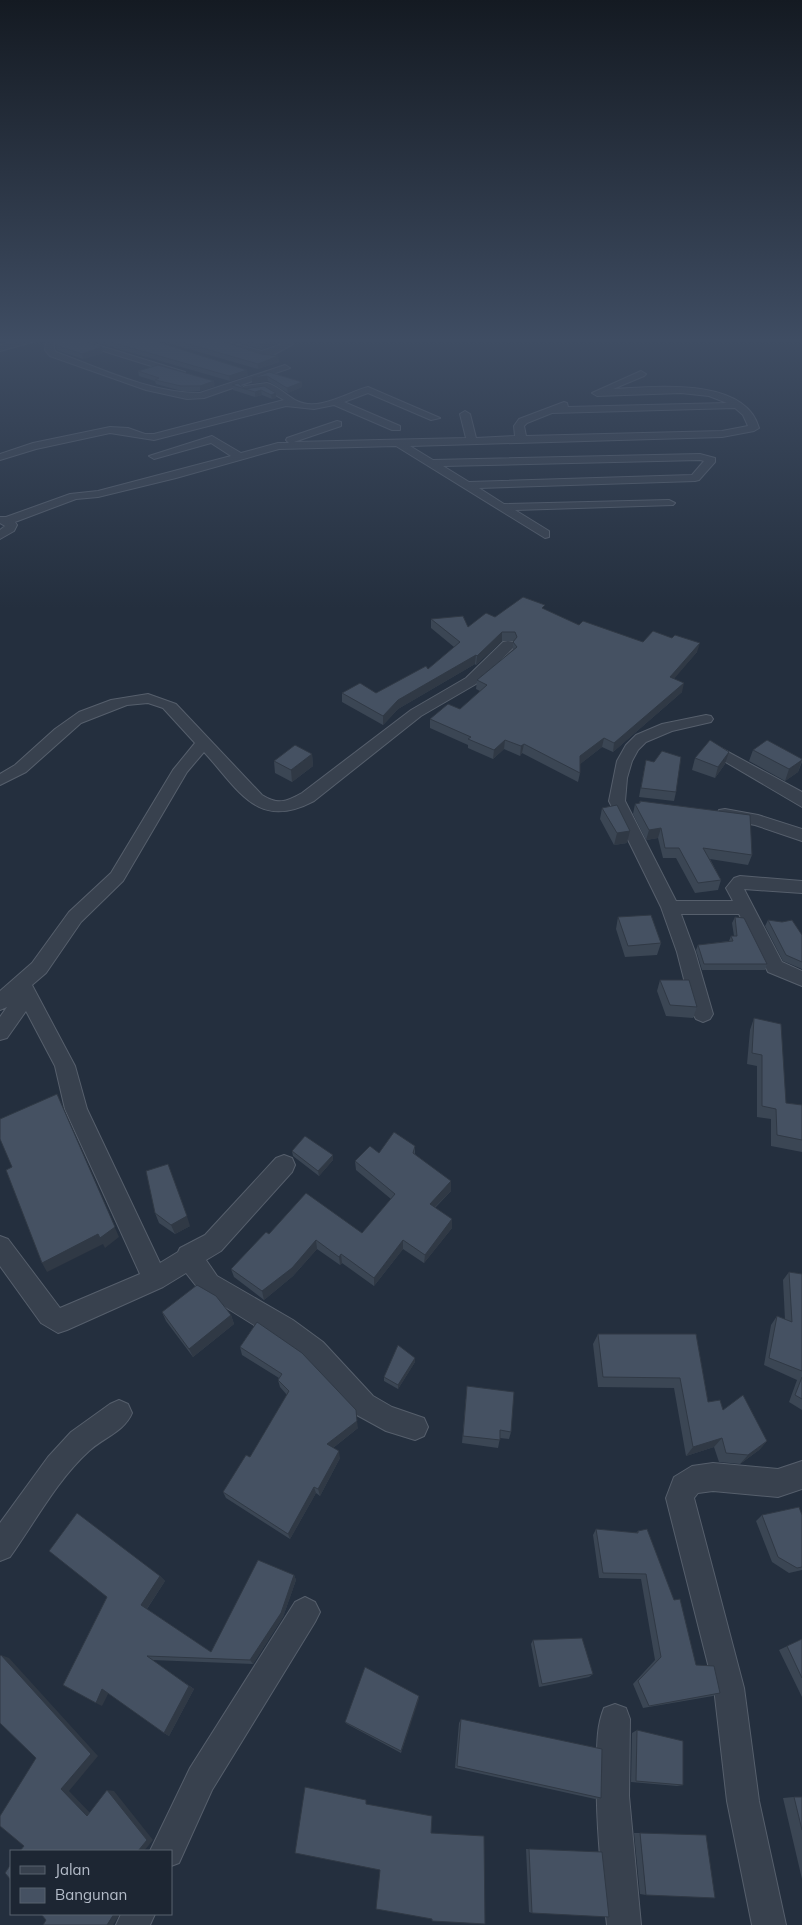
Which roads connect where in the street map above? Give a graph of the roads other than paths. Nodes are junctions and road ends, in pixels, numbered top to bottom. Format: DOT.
graph roads {
  1 [pos="188,429"];
  2 [pos="324,429"];
  3 [pos="469,429"];
  4 [pos="519,429"];
  5 [pos="752,429"];
  6 [pos="520,436"];
  7 [pos="472,441"];
  8 [pos="399,443"];
  9 [pos="278,446"];
  10 [pos="154,456"];
  11 [pos="238,456"];
  12 [pos="0,457"];
  13 [pos="432,463"];
  14 [pos="467,485"];
  15 [pos="669,503"];
  16 [pos="503,508"];
  17 [pos="4,520"];
  18 [pos="545,534"];
  19 [pos="0,535"];
  20 [pos="508,645"];
  21 [pos="706,719"];
  22 [pos="204,742"];
  23 [pos="717,751"];
  24 [pos="0,780"];
  25 [pos="617,801"];
  26 [pos="802,802"];
  27 [pos="636,803"];
  28 [pos="712,812"];
  29 [pos="802,835"];
  30 [pos="802,887"];
  31 [pos="670,907"];
  32 [pos="745,908"];
  33 [pos="802,979"];
  34 [pos="24,990"];
  35 [pos="0,1002"];
  36 [pos="703,1014"];
  37 [pos="0,1032"];
  38 [pos="284,1165"];
  39 [pos="0,1247"];
  40 [pos="188,1256"];
  41 [pos="155,1279"];
  42 [pos="119,1413"];
  43 [pos="415,1427"];
  44 [pos="802,1475"];
  45 [pos="0,1547"];
  46 [pos="305,1612"];
  47 [pos="615,1718"];
  48 [pos="167,1850"];
  49 [pos="624,1925"];
  50 [pos="769,1925"];
  1 -- 12 [label="street"];
  2 -- 9 [label="street"];
  3 -- 7 [label="street"];
  4 -- 6 [label="street"];
  5 -- 6 [label="street"];
  6 -- 7 [label="street"];
  7 -- 8 [label="street"];
  8 -- 9 [label="street"];
  8 -- 13 [label="street"];
  9 -- 11 [label="street"];
  10 -- 11 [label="street"];
  11 -- 17 [label="street"];
  13 -- 14 [label="street"];
  13 -- 14 [label="street"];
  14 -- 16 [label="street"];
  15 -- 16 [label="street"];
  16 -- 18 [label="street"];
  17 -- 19 [label="street"];
  20 -- 22 [label="street"];
  21 -- 25 [label="street"];
  22 -- 24 [label="street"];
  22 -- 34 [label="street"];
  23 -- 26 [label="street"];
  25 -- 27 [label="street"];
  25 -- 31 [label="street"];
  28 -- 29 [label="street"];
  30 -- 32 [label="street"];
  31 -- 32 [label="street"];
  31 -- 36 [label="street"];
  32 -- 33 [label="street"];
  34 -- 35 [label="street"];
  34 -- 37 [label="street"];
  34 -- 41 [label="street"];
  38 -- 40 [label="street"];
  39 -- 41 [label="street"];
  40 -- 41 [label="street"];
  40 -- 43 [label="street"];
  42 -- 45 [label="street"];
  44 -- 50 [label="street"];
  46 -- 48 [label="street"];
  47 -- 49 [label="street"];
}
